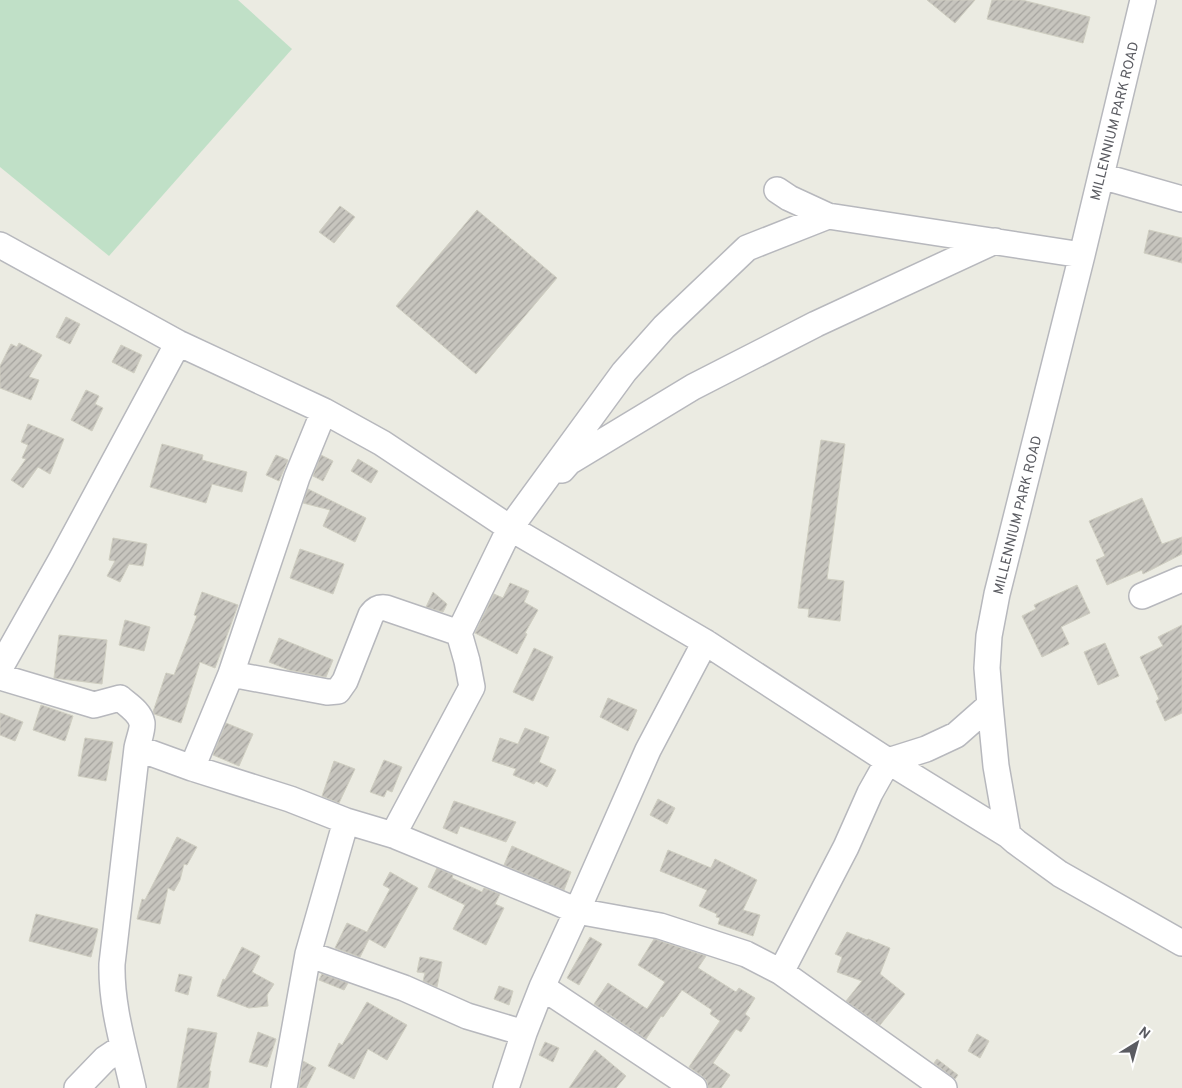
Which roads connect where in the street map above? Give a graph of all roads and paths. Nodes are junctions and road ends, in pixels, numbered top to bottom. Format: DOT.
graph roads {
  1 [pos="1143,0"];
  2 [pos="1101,176"];
  3 [pos="777,190"];
  4 [pos="1182,199"];
  5 [pos="828,216"];
  6 [pos="995,241"];
  7 [pos="0,247"];
  8 [pos="1082,255"];
  9 [pos="178,343"];
  10 [pos="324,411"];
  11 [pos="510,528"];
  12 [pos="1182,579"];
  13 [pos="1142,596"];
  14 [pos="458,633"];
  15 [pos="705,642"];
  16 [pos="0,668"];
  17 [pos="231,674"];
  18 [pos="0,677"];
  19 [pos="990,704"];
  20 [pos="137,748"];
  21 [pos="888,761"];
  22 [pos="192,768"];
  23 [pos="346,821"];
  24 [pos="1008,834"];
  25 [pos="392,835"];
  26 [pos="577,911"];
  27 [pos="1182,943"];
  28 [pos="308,954"];
  29 [pos="782,972"];
  30 [pos="542,987"];
  31 [pos="524,1033"];
  32 [pos="124,1047"];
  33 [pos="77,1088"];
  34 [pos="133,1088"];
  35 [pos="284,1088"];
  36 [pos="506,1088"];
  37 [pos="694,1088"];
  38 [pos="944,1088"];
  1 -- 2 [label="street, MILLENNIUM PARK ROAD"];
  2 -- 4 [label="street"];
  2 -- 8 [label="street, MILLENNIUM PARK ROAD"];
  3 -- 5 [label="street"];
  5 -- 6 [label="street"];
  5 -- 11 [label="street"];
  6 -- 8 [label="street"];
  6 -- 11 [label="street"];
  7 -- 9 [label="street"];
  8 -- 19 [label="street, MILLENNIUM PARK ROAD"];
  9 -- 10 [label="street"];
  9 -- 16 [label="street"];
  10 -- 11 [label="street"];
  10 -- 17 [label="street"];
  11 -- 14 [label="street"];
  11 -- 15 [label="street"];
  12 -- 13 [label="street"];
  14 -- 17 [label="street"];
  14 -- 25 [label="street"];
  15 -- 21 [label="street"];
  15 -- 26 [label="street"];
  17 -- 22 [label="street"];
  18 -- 20 [label="street"];
  19 -- 21 [label="street"];
  19 -- 24 [label="street, MILLENNIUM PARK ROAD"];
  20 -- 22 [label="street"];
  20 -- 32 [label="street"];
  21 -- 24 [label="street"];
  21 -- 29 [label="street"];
  22 -- 23 [label="street"];
  23 -- 25 [label="street"];
  23 -- 28 [label="street"];
  24 -- 27 [label="street"];
  25 -- 26 [label="street"];
  26 -- 29 [label="street"];
  26 -- 30 [label="street"];
  28 -- 31 [label="street"];
  28 -- 35 [label="street"];
  29 -- 38 [label="street"];
  30 -- 31 [label="street"];
  30 -- 37 [label="street"];
  31 -- 36 [label="street"];
  32 -- 33 [label="street"];
  32 -- 34 [label="street"];
}
